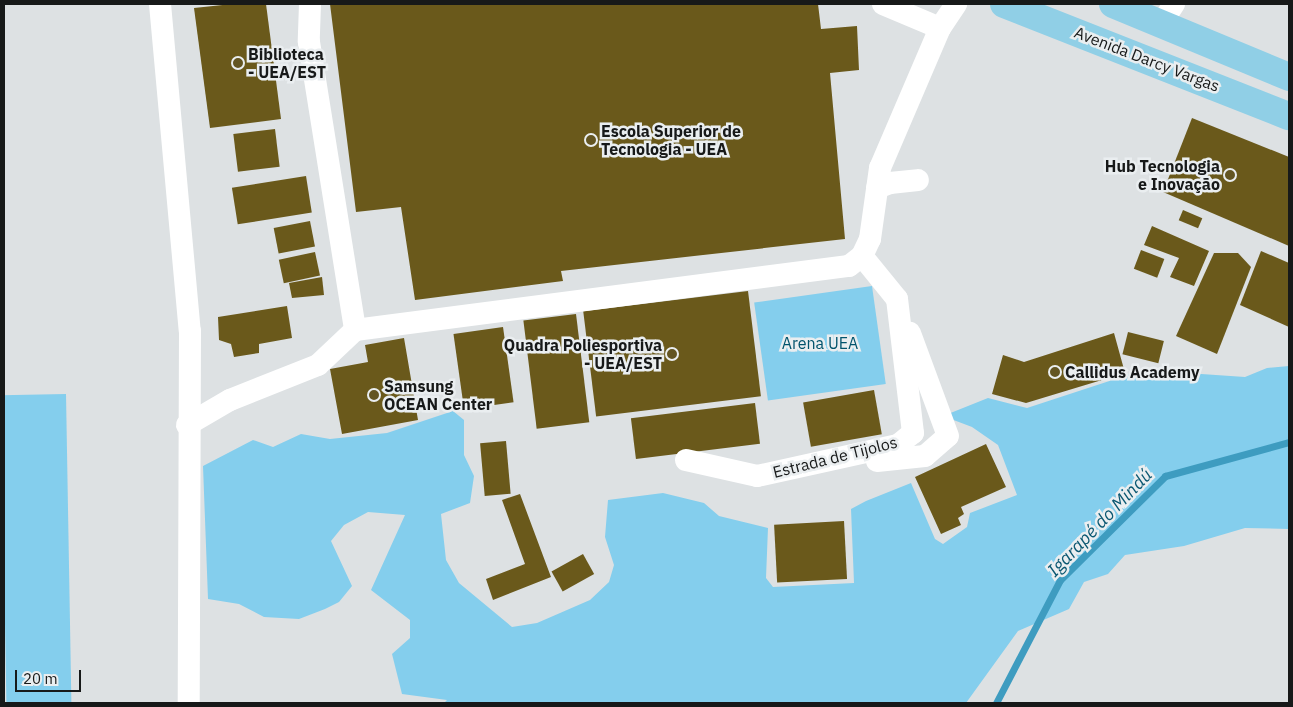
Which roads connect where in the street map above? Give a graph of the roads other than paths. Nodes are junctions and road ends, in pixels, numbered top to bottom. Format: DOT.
graph roads {
  1 [pos="160,4"];
  2 [pos="310,4"];
  3 [pos="883,4"];
  4 [pos="956,4"];
  5 [pos="1004,4"];
  6 [pos="1113,4"];
  7 [pos="1168,14"];
  8 [pos="940,28"];
  9 [pos="1289,77"];
  10 [pos="1289,116"];
  11 [pos="918,180"];
  12 [pos="877,188"];
  13 [pos="862,256"];
  14 [pos="897,300"];
  15 [pos="355,330"];
  16 [pos="187,425"];
  17 [pos="686,460"];
  18 [pos="757,476"];
  19 [pos="189,703"];
  1 -- 16 [label="street"];
  2 -- 15 [label="street"];
  3 -- 8 [label="street"];
  4 -- 8 [label="street"];
  5 -- 10 [label="main road, Avenida Darcy Vargas"];
  6 -- 7 [label="main road"];
  7 -- 9 [label="main road"];
  8 -- 12 [label="street"];
  11 -- 12 [label="street"];
  12 -- 13 [label="street"];
  13 -- 14 [label="street"];
  13 -- 15 [label="street"];
  14 -- 18 [label="street, Estrada de Tijolos"];
  14 -- 18 [label="street"];
  15 -- 16 [label="street"];
  16 -- 19 [label="street"];
  17 -- 18 [label="street, Estrada de Tijolos"];
}
